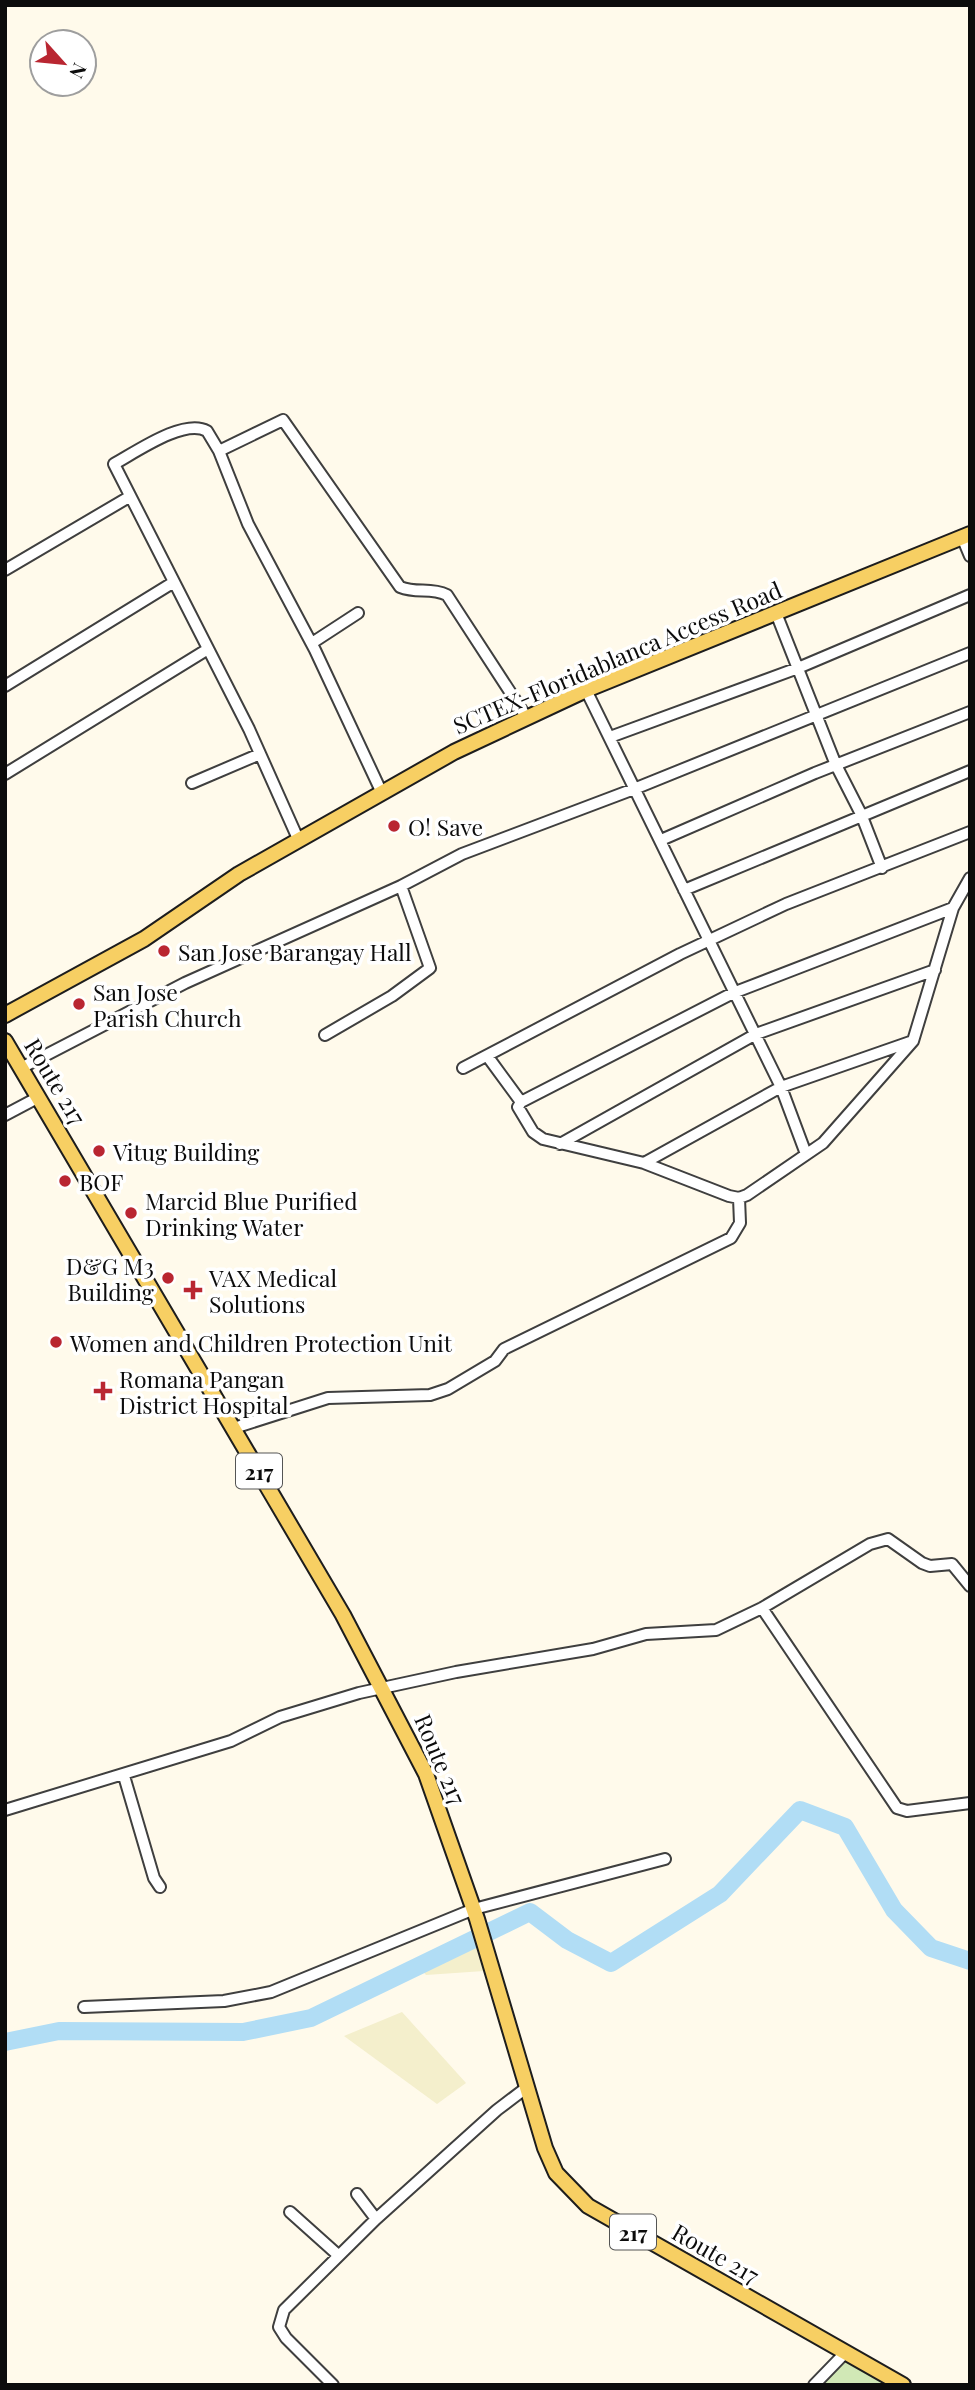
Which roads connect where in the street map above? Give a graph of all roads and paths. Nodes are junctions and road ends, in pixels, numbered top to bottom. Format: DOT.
graph roads {
  1 [pos="219,451"];
  2 [pos="129,498"];
  3 [pos="966,535"];
  4 [pos="970,556"];
  5 [pos="5,570"];
  6 [pos="174,582"];
  7 [pos="970,595"];
  8 [pos="358,612"];
  9 [pos="776,613"];
  10 [pos="312,643"];
  11 [pos="208,649"];
  12 [pos="970,653"];
  13 [pos="798,668"];
  14 [pos="5,686"];
  15 [pos="586,690"];
  16 [pos="970,712"];
  17 [pos="816,713"];
  18 [pos="527,718"];
  19 [pos="610,737"];
  20 [pos="260,754"];
  21 [pos="836,765"];
  22 [pos="970,771"];
  23 [pos="5,774"];
  24 [pos="192,783"];
  25 [pos="634,789"];
  26 [pos="381,791"];
  27 [pos="861,814"];
  28 [pos="970,832"];
  29 [pos="661,840"];
  30 [pos="299,841"];
  31 [pos="882,868"];
  32 [pos="970,878"];
  33 [pos="401,886"];
  34 [pos="684,890"];
  35 [pos="953,908"];
  36 [pos="708,942"];
  37 [pos="935,970"];
  38 [pos="733,993"];
  39 [pos="5,1015"];
  40 [pos="756,1034"];
  41 [pos="325,1035"];
  42 [pos="5,1041"];
  43 [pos="913,1041"];
  44 [pos="488,1056"];
  45 [pos="21,1068"];
  46 [pos="463,1068"];
  47 [pos="781,1087"];
  48 [pos="39,1097"];
  49 [pos="521,1102"];
  50 [pos="5,1115"];
  51 [pos="560,1144"];
  52 [pos="806,1154"];
  53 [pos="644,1163"];
  54 [pos="739,1198"];
  55 [pos="234,1428"];
  56 [pos="970,1586"];
  57 [pos="762,1608"];
  58 [pos="384,1687"];
  59 [pos="124,1776"];
  60 [pos="970,1803"];
  61 [pos="5,1810"];
  62 [pos="665,1859"];
  63 [pos="160,1887"];
  64 [pos="475,1914"];
  65 [pos="84,2007"];
  66 [pos="526,2088"];
  67 [pos="357,2194"];
  68 [pos="290,2212"];
  69 [pos="376,2219"];
  70 [pos="338,2255"];
  71 [pos="845,2353"];
  72 [pos="333,2385"];
  73 [pos="814,2385"];
  74 [pos="903,2385"];
  1 -- 2 [label="street"];
  1 -- 10 [label="street"];
  1 -- 18 [label="street"];
  2 -- 5 [label="street"];
  2 -- 6 [label="street"];
  3 -- 4 [label="street"];
  3 -- 9 [label="main road, SCTEX-Floridablanca Access Road"];
  6 -- 11 [label="street"];
  6 -- 14 [label="street"];
  7 -- 13 [label="street"];
  8 -- 10 [label="street"];
  9 -- 13 [label="street"];
  9 -- 15 [label="main road, SCTEX-Floridablanca Access Road"];
  10 -- 26 [label="street"];
  11 -- 20 [label="street"];
  11 -- 23 [label="street"];
  12 -- 17 [label="street"];
  13 -- 17 [label="street"];
  13 -- 19 [label="street"];
  15 -- 18 [label="main road, SCTEX-Floridablanca Access Road"];
  15 -- 19 [label="street"];
  16 -- 21 [label="street"];
  17 -- 21 [label="street"];
  17 -- 25 [label="street"];
  18 -- 26 [label="main road, SCTEX-Floridablanca Access Road"];
  19 -- 25 [label="street"];
  20 -- 24 [label="street"];
  20 -- 30 [label="street"];
  21 -- 27 [label="street"];
  21 -- 29 [label="street"];
  22 -- 27 [label="street"];
  25 -- 29 [label="street"];
  25 -- 33 [label="street"];
  26 -- 30 [label="main road, SCTEX-Floridablanca Access Road"];
  27 -- 31 [label="street"];
  27 -- 34 [label="street"];
  28 -- 31 [label="street"];
  29 -- 34 [label="street"];
  30 -- 39 [label="main road, SCTEX-Floridablanca Access Road"];
  31 -- 36 [label="street"];
  32 -- 35 [label="street"];
  33 -- 41 [label="street"];
  33 -- 45 [label="street"];
  34 -- 36 [label="street"];
  35 -- 37 [label="street"];
  35 -- 38 [label="street"];
  36 -- 38 [label="street"];
  36 -- 44 [label="street"];
  37 -- 40 [label="street"];
  37 -- 43 [label="street"];
  38 -- 40 [label="street"];
  38 -- 49 [label="street"];
  40 -- 47 [label="street"];
  40 -- 51 [label="street"];
  42 -- 45 [label="main road, Route 217 / 217"];
  43 -- 47 [label="street"];
  43 -- 52 [label="street"];
  44 -- 46 [label="street"];
  44 -- 49 [label="street"];
  45 -- 48 [label="main road, Route 217 / 217"];
  47 -- 52 [label="street"];
  47 -- 53 [label="street"];
  48 -- 50 [label="street"];
  48 -- 55 [label="main road, Route 217 / 217"];
  49 -- 51 [label="street"];
  51 -- 53 [label="street"];
  52 -- 54 [label="street"];
  53 -- 54 [label="street"];
  54 -- 55 [label="street"];
  55 -- 58 [label="main road, Route 217 / 217"];
  56 -- 57 [label="street"];
  57 -- 58 [label="street"];
  57 -- 60 [label="street"];
  58 -- 59 [label="street"];
  58 -- 64 [label="main road, Route 217 / 217"];
  59 -- 61 [label="street"];
  59 -- 63 [label="street"];
  62 -- 64 [label="street"];
  64 -- 65 [label="street"];
  64 -- 66 [label="main road, Route 217 / 217"];
  66 -- 69 [label="street"];
  66 -- 71 [label="main road, Route 217 / 217"];
  67 -- 69 [label="street"];
  68 -- 70 [label="street"];
  69 -- 70 [label="street"];
  70 -- 72 [label="street"];
  71 -- 73 [label="street"];
  71 -- 74 [label="main road, Route 217 / 217"];
}
